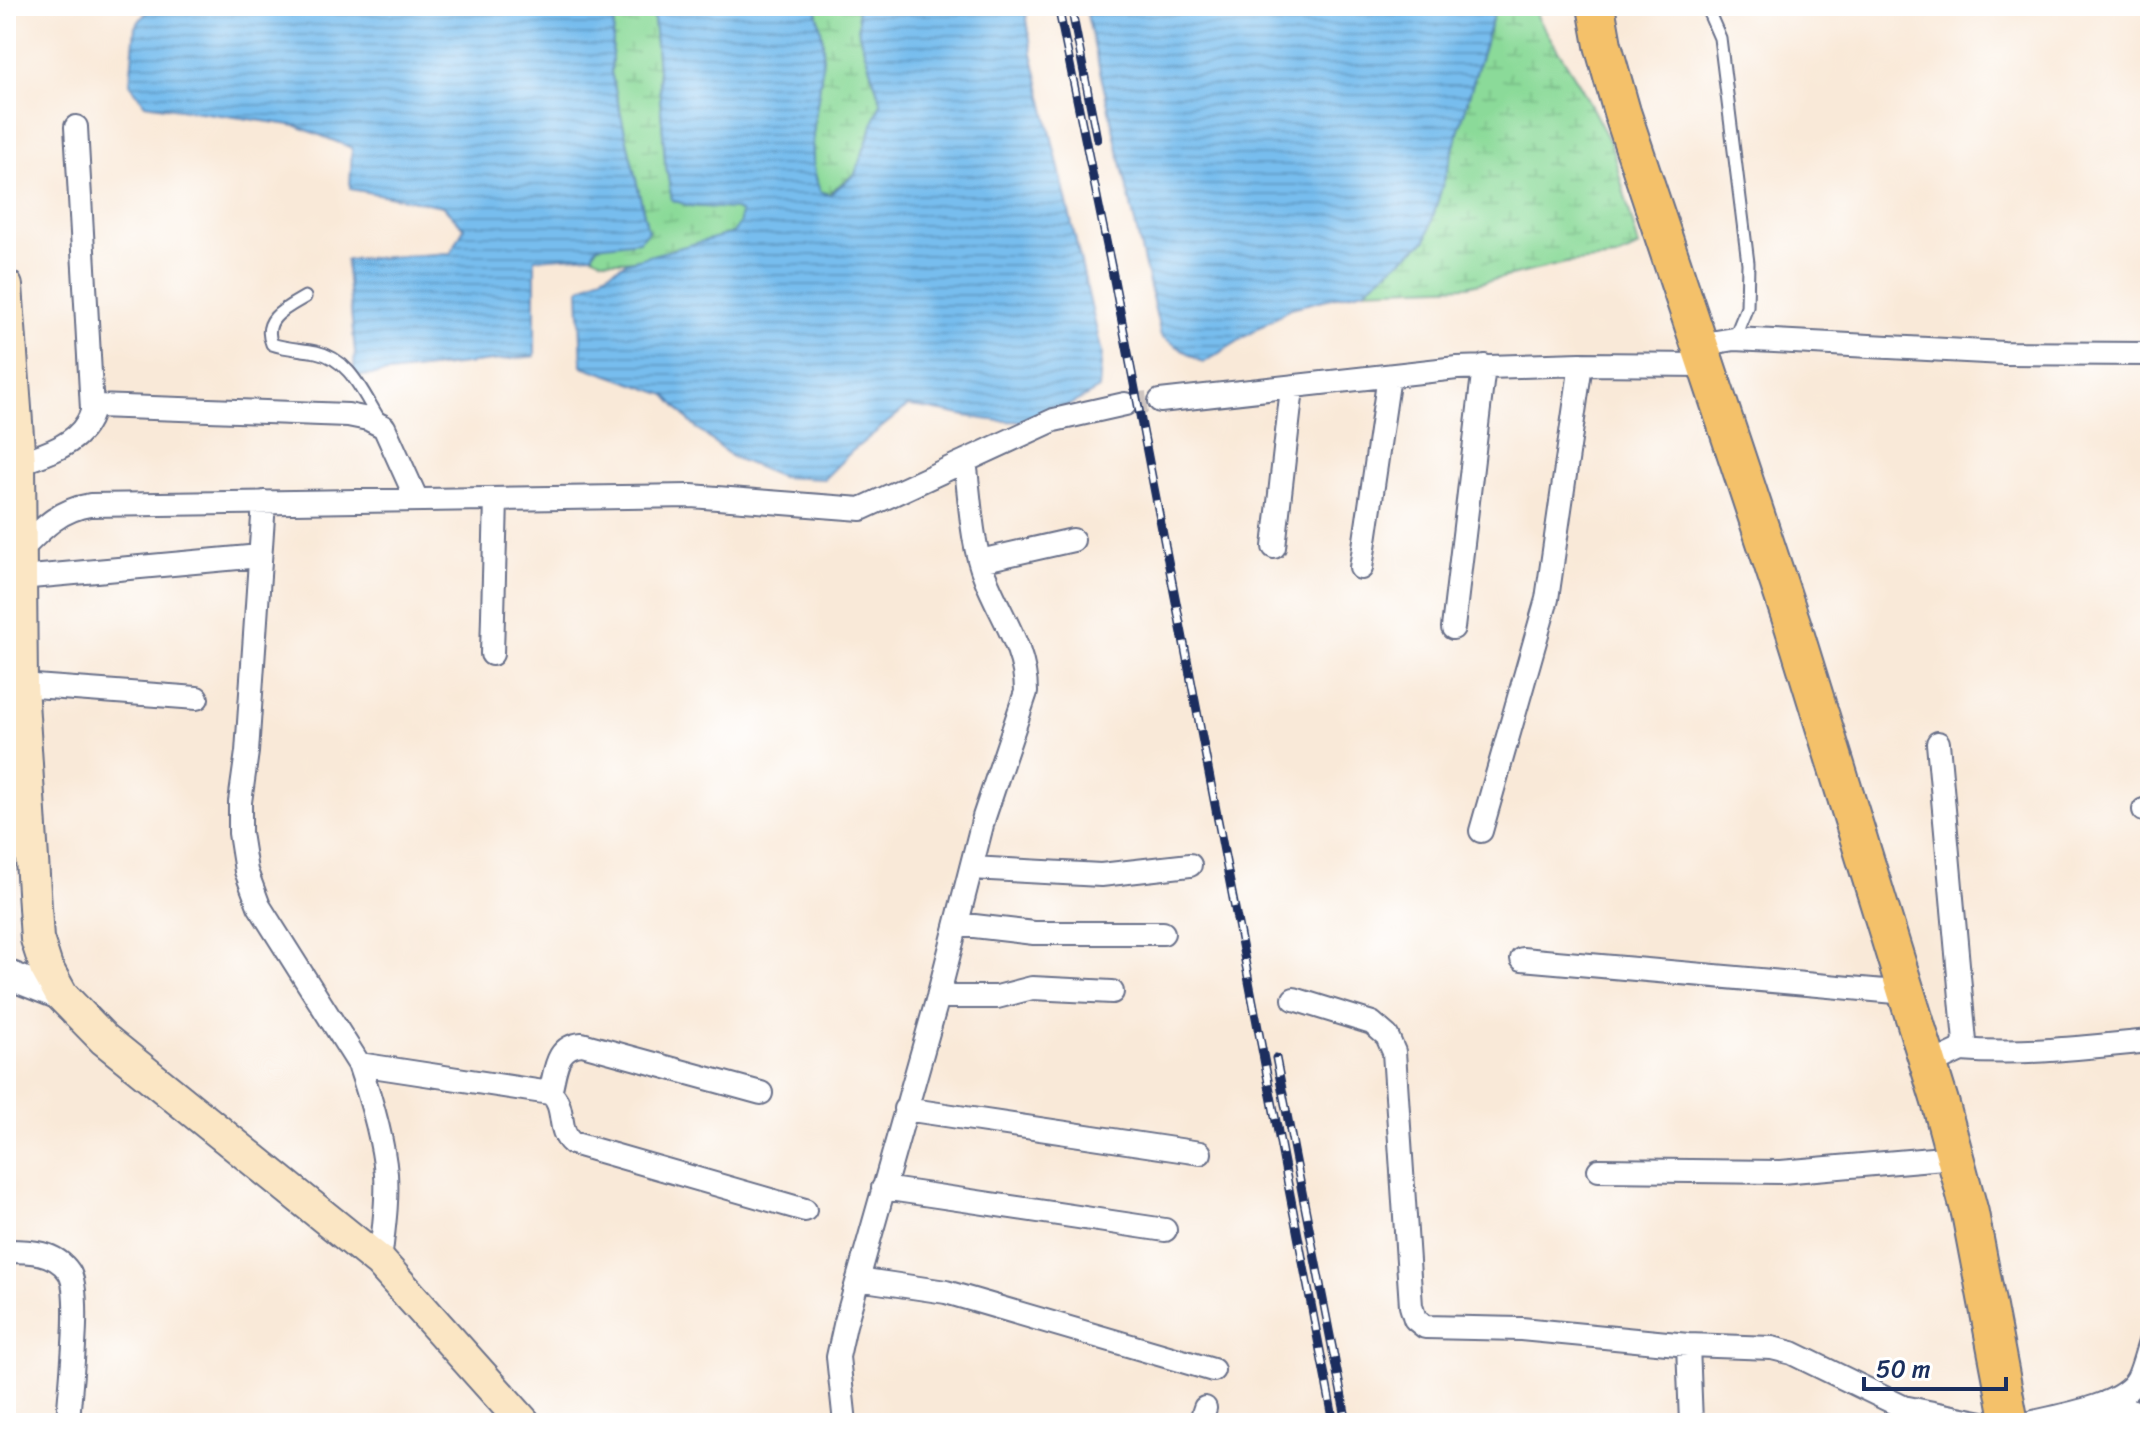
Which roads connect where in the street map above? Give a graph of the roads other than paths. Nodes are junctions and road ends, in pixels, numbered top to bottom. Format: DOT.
graph roads {
  1 [pos="1596,6"];
  2 [pos="1706,6"];
  3 [pos="76,127"];
  4 [pos="6,286"];
  5 [pos="305,297"];
  6 [pos="1715,353"];
  7 [pos="2150,354"];
  8 [pos="1581,364"];
  9 [pos="1484,366"];
  10 [pos="1389,376"];
  11 [pos="1292,388"];
  12 [pos="1160,401"];
  13 [pos="1125,404"];
  14 [pos="92,409"];
  15 [pos="384,427"];
  16 [pos="965,461"];
  17 [pos="19,463"];
  18 [pos="496,499"];
  19 [pos="417,500"];
  20 [pos="264,502"];
  21 [pos="1073,540"];
  22 [pos="1274,547"];
  23 [pos="260,556"];
  24 [pos="980,561"];
  25 [pos="19,566"];
  26 [pos="1361,568"];
  27 [pos="13,613"];
  28 [pos="1453,628"];
  29 [pos="492,654"];
  30 [pos="21,685"];
  31 [pos="197,698"];
  32 [pos="1938,743"];
  33 [pos="1481,831"];
  34 [pos="1190,865"];
  35 [pos="972,868"];
  36 [pos="957,924"];
  37 [pos="1163,933"];
  38 [pos="1522,959"];
  39 [pos="6,974"];
  40 [pos="1112,992"];
  41 [pos="1907,993"];
  42 [pos="62,996"];
  43 [pos="938,997"];
  44 [pos="1294,999"];
  45 [pos="2150,1041"];
  46 [pos="1961,1050"];
  47 [pos="359,1064"];
  48 [pos="1929,1065"];
  49 [pos="550,1093"];
  50 [pos="761,1093"];
  51 [pos="905,1109"];
  52 [pos="1200,1153"];
  53 [pos="1955,1157"];
  54 [pos="1599,1170"];
  55 [pos="883,1188"];
  56 [pos="805,1210"];
  57 [pos="1165,1230"];
  58 [pos="6,1251"];
  59 [pos="380,1262"];
  60 [pos="858,1279"];
  61 [pos="2150,1342"];
  62 [pos="1688,1345"];
  63 [pos="1213,1370"];
  64 [pos="2107,1402"];
  65 [pos="2150,1417"];
  66 [pos="68,1423"];
  67 [pos="524,1423"];
  68 [pos="845,1423"];
  69 [pos="1691,1423"];
  70 [pos="1983,1423"];
  71 [pos="2010,1423"];
  72 [pos="2030,1423"];
  1 -- 6 [label="main road"];
  2 -- 6 [label="lane"];
  3 -- 14 [label="street"];
  4 -- 17 [label="main road"];
  5 -- 15 [label="lane"];
  6 -- 7 [label="street"];
  6 -- 8 [label="street"];
  6 -- 41 [label="main road"];
  8 -- 9 [label="street"];
  8 -- 33 [label="street"];
  9 -- 10 [label="street"];
  9 -- 28 [label="street"];
  10 -- 11 [label="street"];
  10 -- 26 [label="street"];
  11 -- 12 [label="street"];
  11 -- 22 [label="street"];
  13 -- 16 [label="street"];
  14 -- 15 [label="street"];
  14 -- 17 [label="street"];
  15 -- 19 [label="street"];
  16 -- 18 [label="street"];
  16 -- 24 [label="street"];
  17 -- 25 [label="main road"];
  18 -- 19 [label="street"];
  18 -- 29 [label="street"];
  19 -- 20 [label="street"];
  20 -- 23 [label="street"];
  20 -- 25 [label="street"];
  21 -- 24 [label="street"];
  23 -- 25 [label="street"];
  23 -- 47 [label="street"];
  24 -- 35 [label="street"];
  25 -- 27 [label="main road"];
  27 -- 30 [label="main road"];
  30 -- 31 [label="street"];
  30 -- 42 [label="main road"];
  32 -- 46 [label="street"];
  34 -- 35 [label="street"];
  35 -- 36 [label="street"];
  36 -- 37 [label="street"];
  36 -- 43 [label="street"];
  38 -- 41 [label="street"];
  39 -- 42 [label="street"];
  40 -- 43 [label="street"];
  41 -- 48 [label="main road"];
  42 -- 59 [label="main road"];
  43 -- 51 [label="street"];
  44 -- 62 [label="street"];
  45 -- 46 [label="street"];
  46 -- 48 [label="street"];
  47 -- 49 [label="street"];
  47 -- 59 [label="street"];
  48 -- 53 [label="main road"];
  49 -- 50 [label="street"];
  49 -- 56 [label="street"];
  51 -- 52 [label="street"];
  51 -- 55 [label="street"];
  53 -- 54 [label="street"];
  53 -- 71 [label="main road"];
  55 -- 57 [label="street"];
  55 -- 60 [label="street"];
  58 -- 66 [label="street"];
  59 -- 67 [label="main road"];
  60 -- 63 [label="street"];
  60 -- 68 [label="street"];
  61 -- 64 [label="street"];
  62 -- 69 [label="street"];
  62 -- 70 [label="street"];
  64 -- 65 [label="street"];
  64 -- 72 [label="street"];
}
